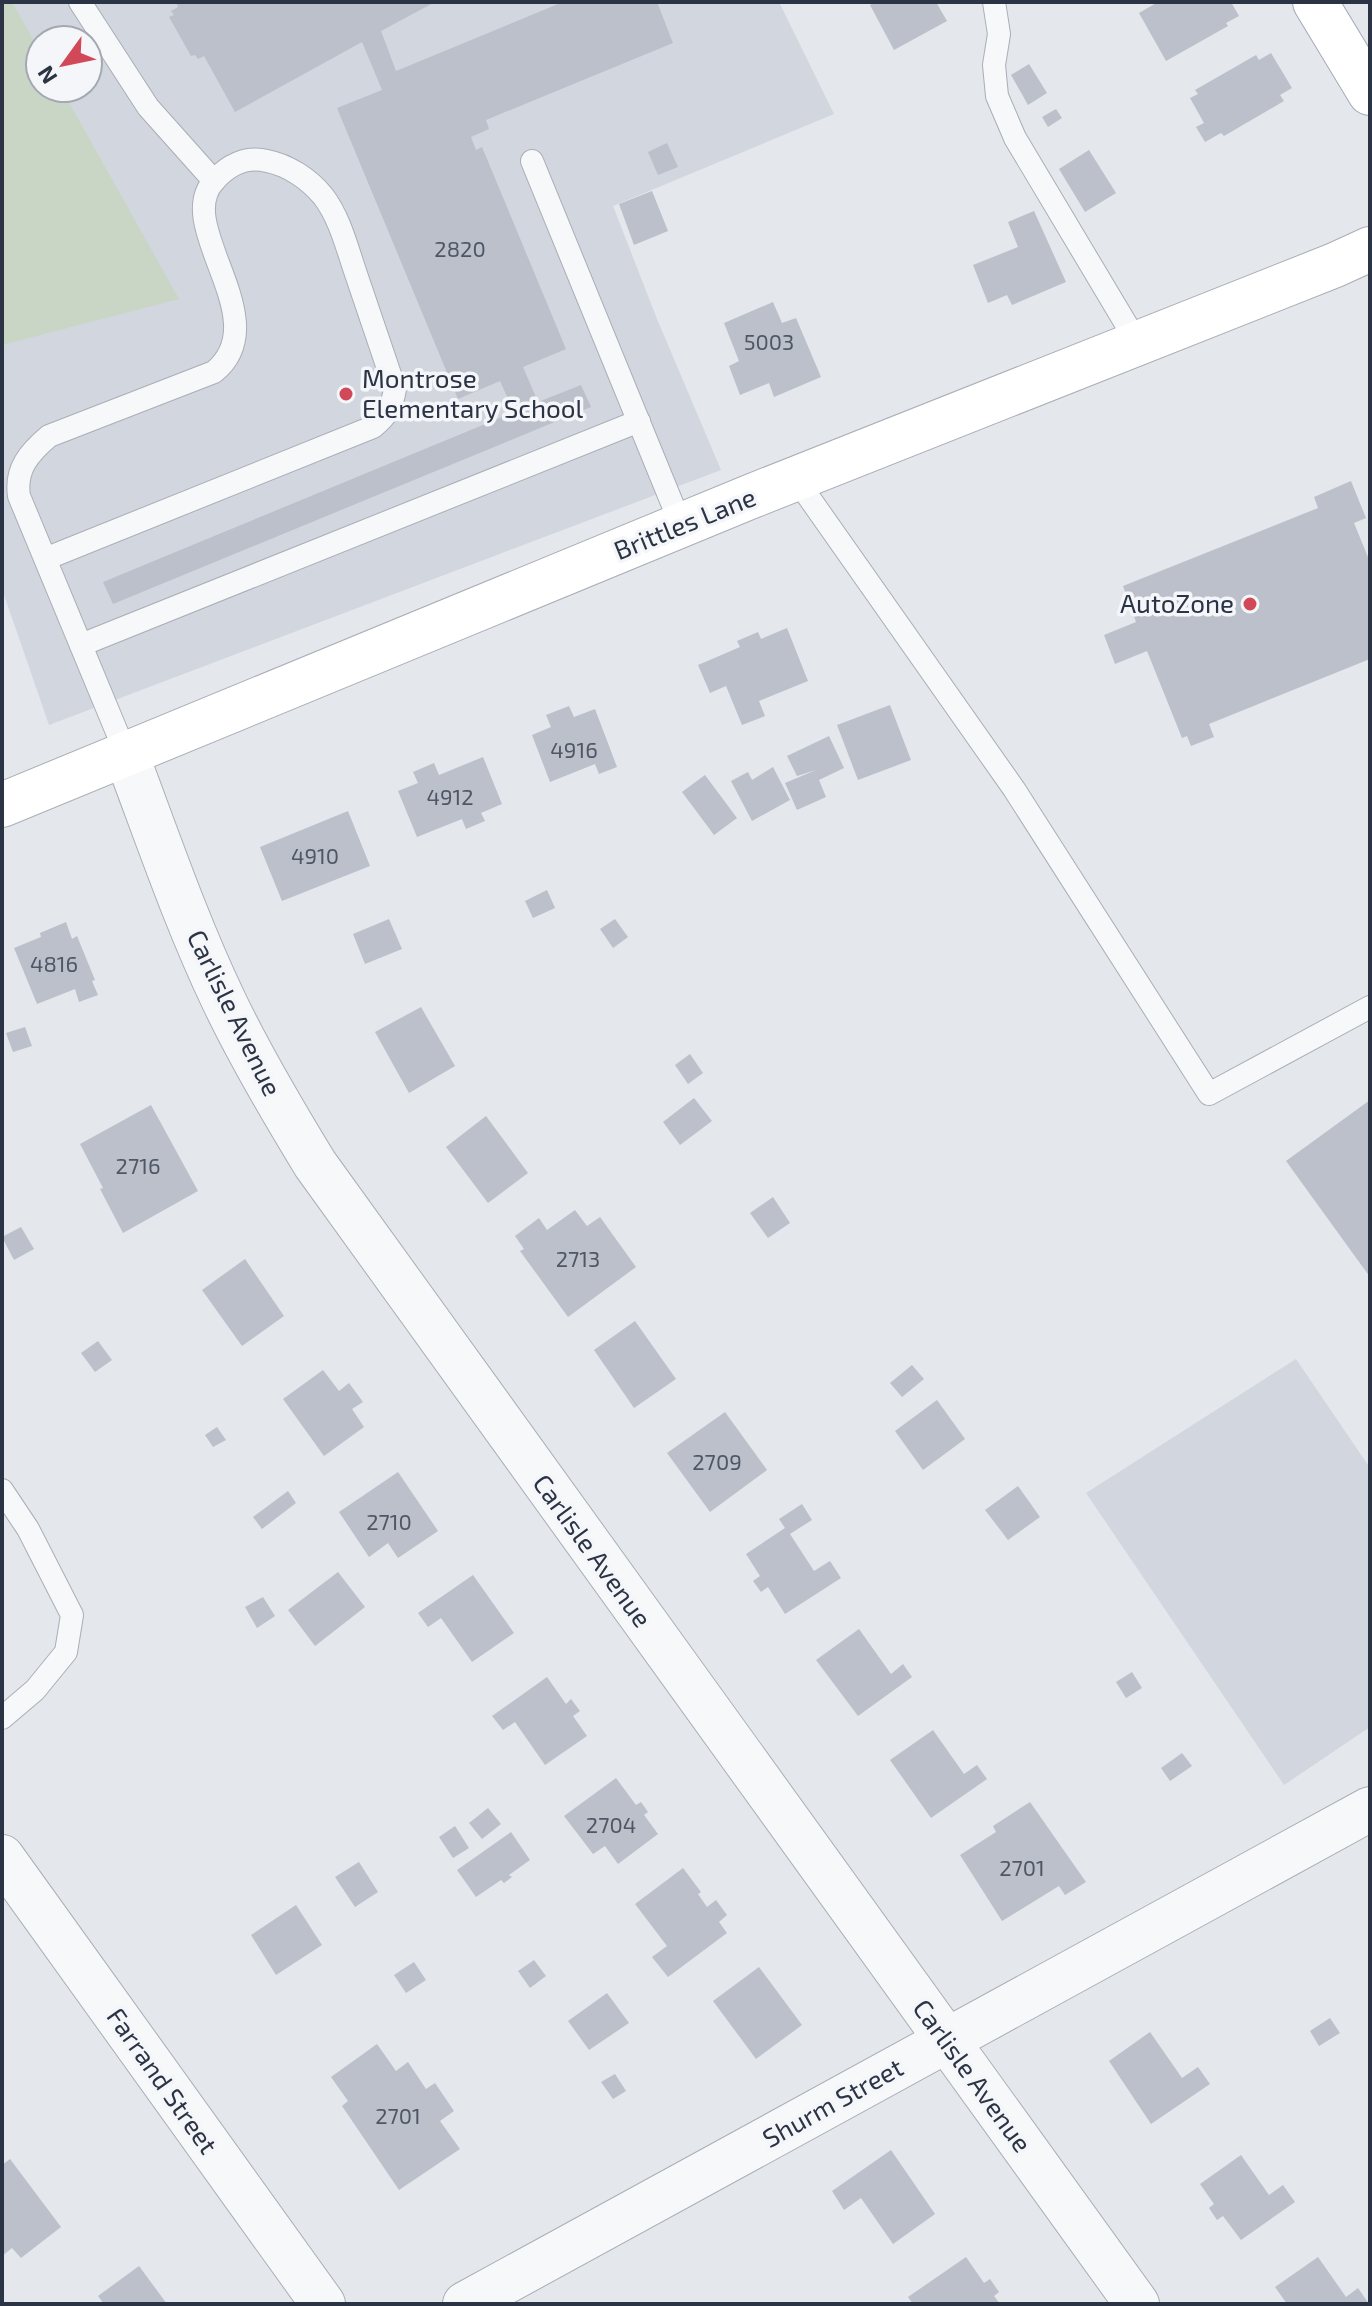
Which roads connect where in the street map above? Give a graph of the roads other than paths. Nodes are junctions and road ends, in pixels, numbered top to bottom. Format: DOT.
graph roads {
  1 [pos="80,2"];
  2 [pos="994,2"];
  3 [pos="1315,2"];
  4 [pos="1370,93"];
  5 [pos="532,161"];
  6 [pos="214,181"];
  7 [pos="1370,249"];
  8 [pos="1138,344"];
  9 [pos="639,421"];
  10 [pos="796,479"];
  11 [pos="681,525"];
  12 [pos="45,559"];
  13 [pos="81,645"];
  14 [pos="126,754"];
  15 [pos="2,805"];
  16 [pos="1370,1007"];
  17 [pos="2,1490"];
  18 [pos="2,1718"];
  19 [pos="1370,1809"];
  20 [pos="2,1857"];
  21 [pos="947,2040"];
  22 [pos="323,2304"];
  23 [pos="465,2304"];
  24 [pos="1137,2304"];
  1 -- 6 [label="lane"];
  2 -- 8 [label="lane"];
  3 -- 4 [label="main road"];
  5 -- 9 [label="lane"];
  6 -- 12 [label="lane"];
  6 -- 12 [label="lane"];
  7 -- 8 [label="main road, Brittles Lane"];
  8 -- 10 [label="main road, Brittles Lane"];
  9 -- 11 [label="lane"];
  9 -- 13 [label="lane"];
  10 -- 11 [label="main road, Brittles Lane"];
  10 -- 16 [label="lane"];
  11 -- 14 [label="main road, Brittles Lane"];
  12 -- 13 [label="lane"];
  13 -- 14 [label="lane"];
  14 -- 15 [label="main road, Brittles Lane"];
  14 -- 21 [label="street, Carlisle Avenue"];
  17 -- 18 [label="lane"];
  19 -- 21 [label="street, Shurm Street"];
  20 -- 22 [label="street, Farrand Street"];
  21 -- 23 [label="street, Shurm Street"];
  21 -- 24 [label="street, Carlisle Avenue"];
}
